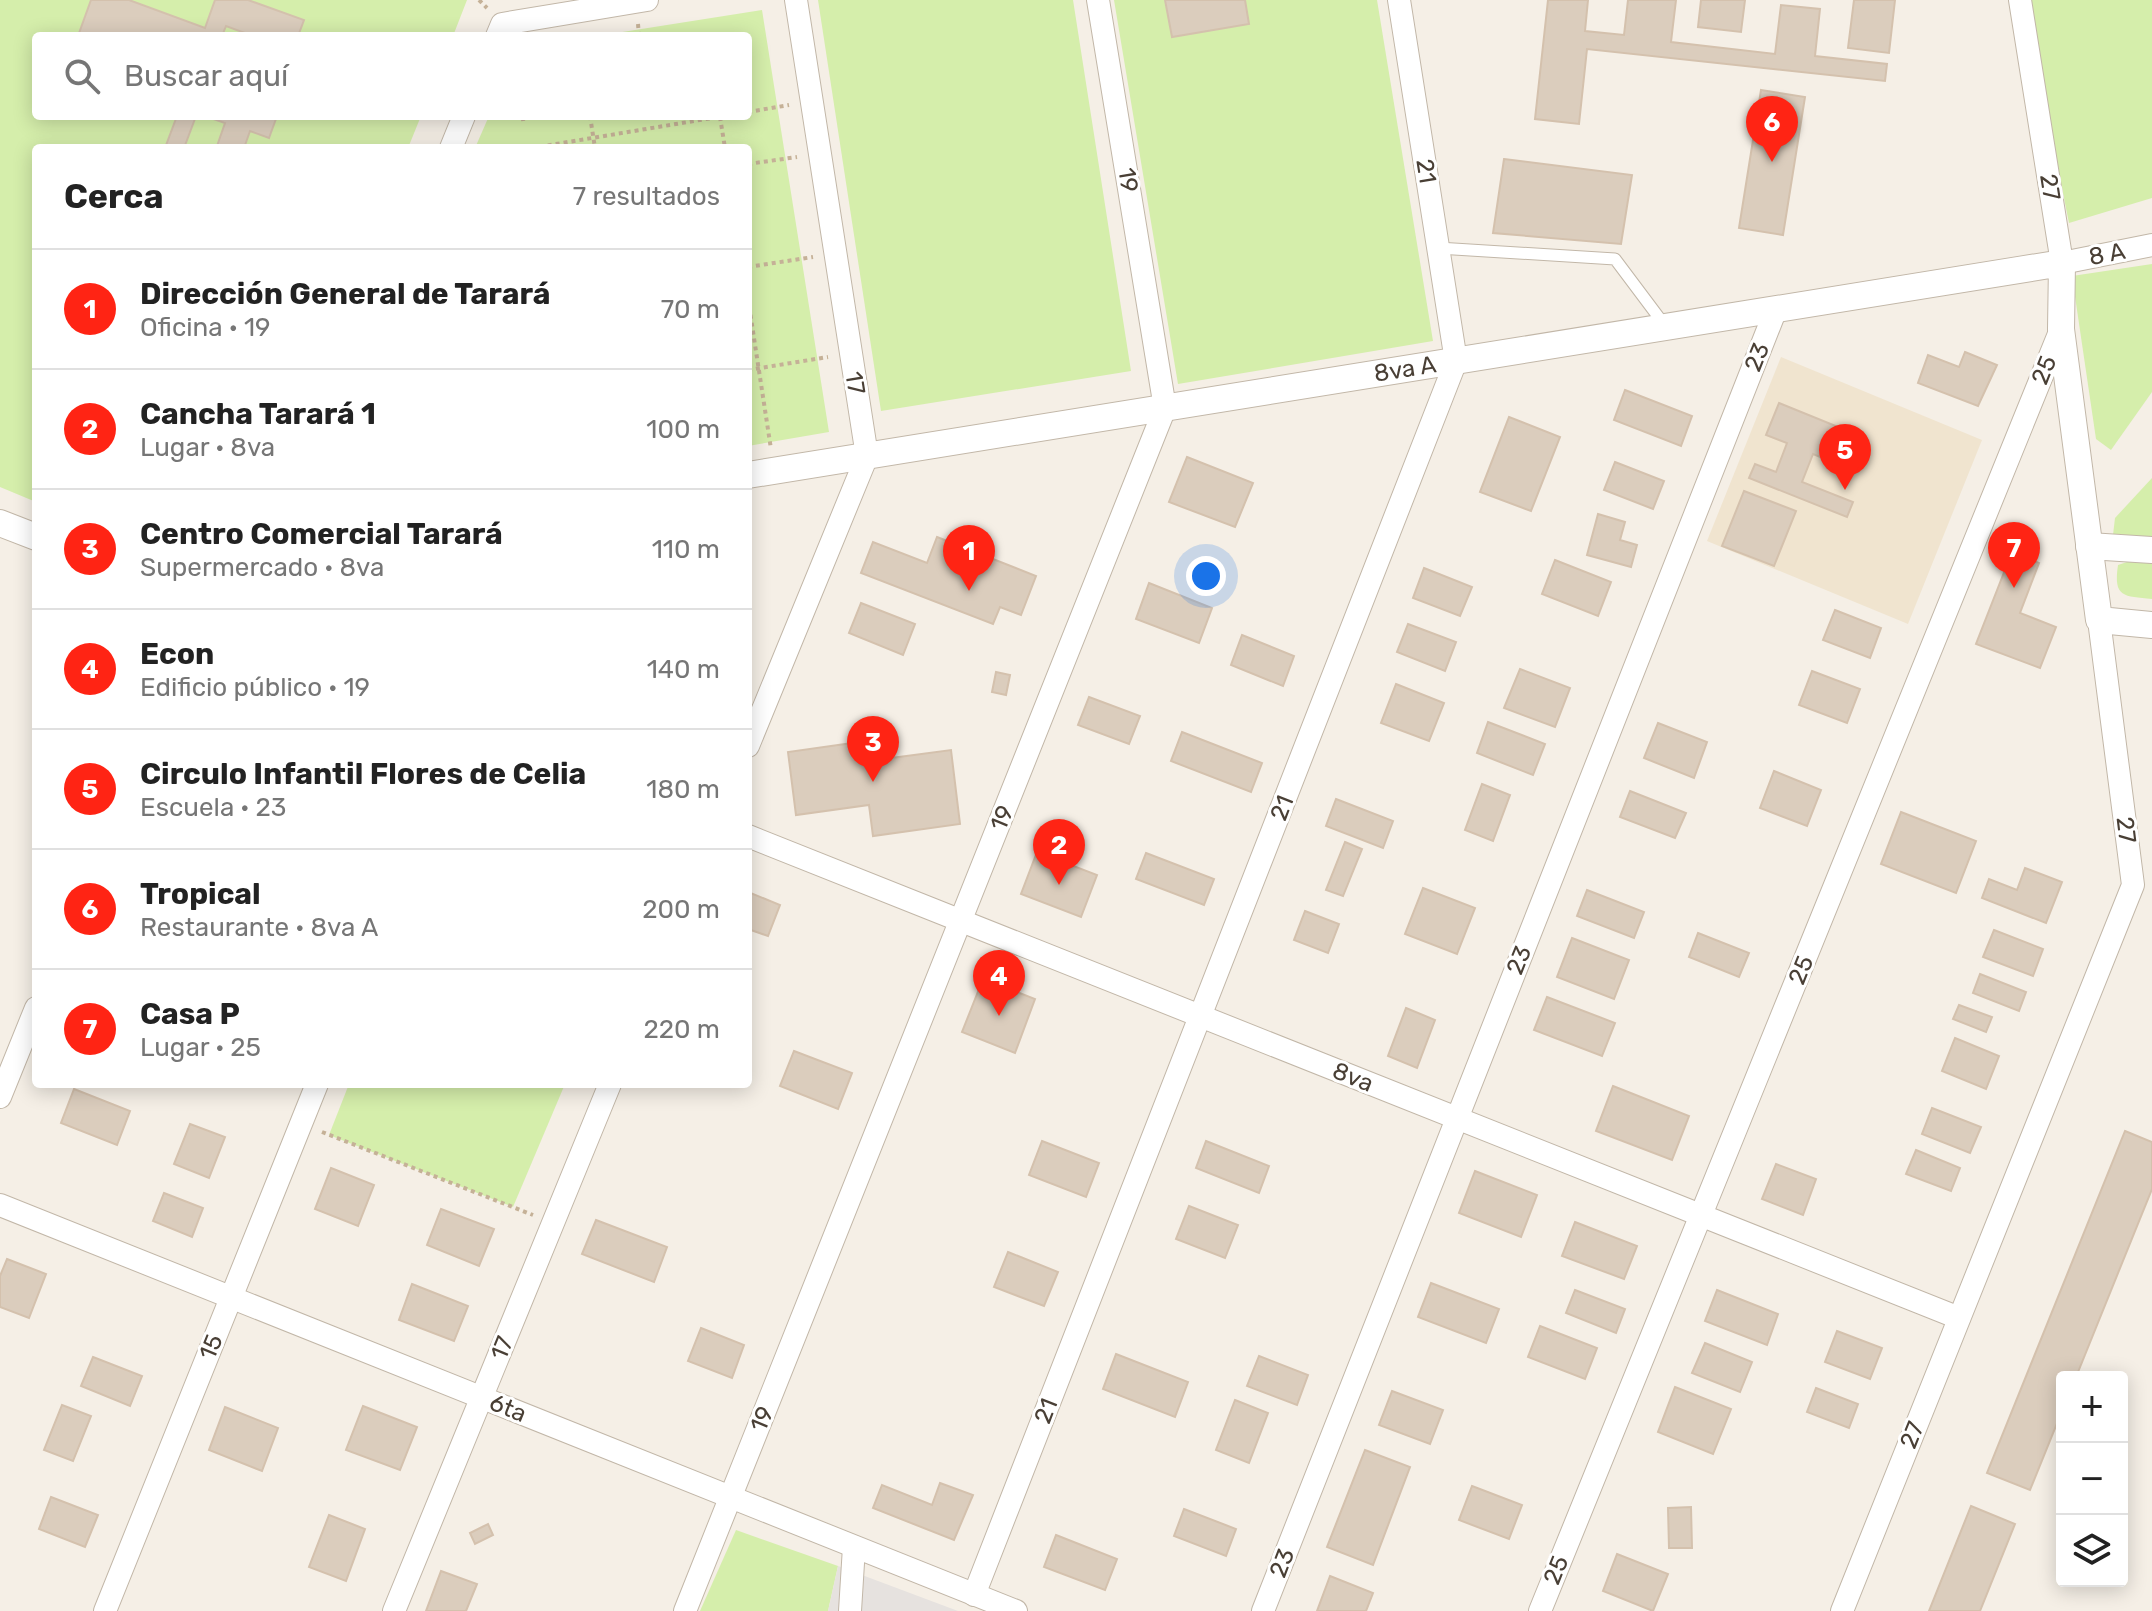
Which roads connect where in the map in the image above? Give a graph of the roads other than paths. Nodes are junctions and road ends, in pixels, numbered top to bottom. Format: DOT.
graph roads {
  1 [pos="647,0"];
  2 [pos="796,0"];
  3 [pos="1098,0"];
  4 [pos="1399,0"];
  5 [pos="2020,0"];
  6 [pos="500,30"];
  7 [pos="462,120"];
  8 [pos="453,144"];
  9 [pos="2152,245"];
  10 [pos="1438,248"];
  11 [pos="2062,263"];
  12 [pos="1776,309"];
  13 [pos="1667,327"];
  14 [pos="2061,329"];
  15 [pos="1456,361"];
  16 [pos="1165,408"];
  17 [pos="867,456"];
  18 [pos="752,474"];
  19 [pos="0,523"];
  20 [pos="32,535"];
  21 [pos="2089,546"];
  22 [pos="2152,550"];
  23 [pos="2099,620"];
  24 [pos="2152,625"];
  25 [pos="752,736"];
  26 [pos="752,838"];
  27 [pos="961,921"];
  28 [pos="1200,1016"];
  29 [pos="32,1018"];
  30 [pos="315,1088"];
  31 [pos="608,1088"];
  32 [pos="0,1097"];
  33 [pos="1457,1118"];
  34 [pos="0,1205"];
  35 [pos="1702,1216"];
  36 [pos="231,1298"];
  37 [pos="1959,1318"];
  38 [pos="481,1397"];
  39 [pos="731,1497"];
  40 [pos="854,1547"];
  41 [pos="974,1595"];
  42 [pos="105,1611"];
  43 [pos="394,1611"];
  44 [pos="685,1611"];
  45 [pos="850,1611"];
  46 [pos="1016,1611"];
  47 [pos="1263,1611"];
  48 [pos="1540,1611"];
  49 [pos="1842,1611"];
  1 -- 6 [label="street"];
  2 -- 17 [label="street, 17"];
  3 -- 16 [label="street, 19"];
  4 -- 10 [label="street, 21"];
  5 -- 11 [label="street, 27"];
  7 -- 8 [label="street"];
  9 -- 11 [label="street, 8 A"];
  10 -- 13 [label="lane"];
  10 -- 15 [label="street, 21"];
  11 -- 12 [label="street, 8va A"];
  11 -- 14 [label="street, 27"];
  12 -- 13 [label="street, 8va A"];
  12 -- 33 [label="street, 23"];
  13 -- 15 [label="street, 8va A"];
  14 -- 21 [label="street, 27"];
  14 -- 35 [label="street, 25"];
  15 -- 16 [label="street, 8va A"];
  15 -- 28 [label="street, 21"];
  16 -- 17 [label="street, 8va A"];
  16 -- 27 [label="street, 19"];
  17 -- 18 [label="street, 8va A"];
  17 -- 25 [label="street"];
  19 -- 20 [label="street"];
  21 -- 22 [label="street"];
  21 -- 23 [label="street, 27"];
  23 -- 24 [label="street"];
  23 -- 37 [label="street, 27"];
  26 -- 27 [label="street, 8va"];
  27 -- 28 [label="street, 8va"];
  27 -- 39 [label="street, 19"];
  28 -- 33 [label="street, 8va"];
  28 -- 41 [label="street, 21"];
  29 -- 32 [label="street"];
  30 -- 36 [label="street, 15"];
  31 -- 38 [label="street, 17"];
  33 -- 35 [label="street, 8va"];
  33 -- 47 [label="street, 23"];
  34 -- 36 [label="street, 6ta"];
  35 -- 37 [label="street, 8va"];
  35 -- 48 [label="street, 25"];
  36 -- 38 [label="street, 6ta"];
  36 -- 42 [label="street, 15"];
  37 -- 49 [label="street, 27"];
  38 -- 39 [label="street, 6ta"];
  38 -- 43 [label="street, 17"];
  39 -- 40 [label="street, 6ta"];
  39 -- 44 [label="street, 19"];
  40 -- 41 [label="street, 6ta"];
  40 -- 45 [label="street"];
  41 -- 46 [label="street, 6ta"];
}
